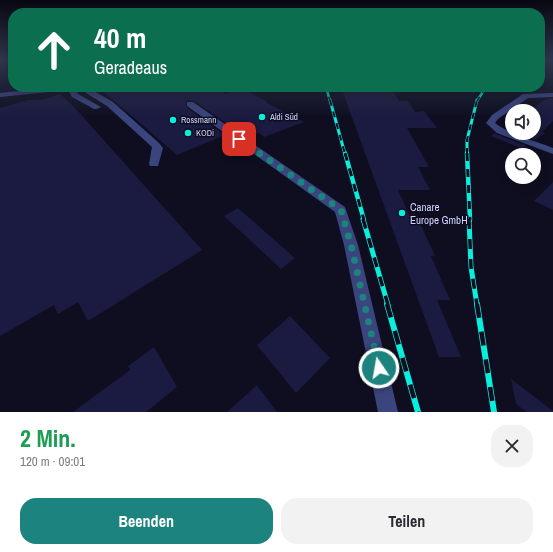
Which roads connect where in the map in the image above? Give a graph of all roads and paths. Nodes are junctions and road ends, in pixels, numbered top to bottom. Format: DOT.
graph roads {
  1 [pos="28,92"];
  2 [pos="75,92"];
  3 [pos="91,92"];
  4 [pos="0,95"];
  5 [pos="553,95"];
  6 [pos="190,104"];
  7 [pos="97,107"];
  8 [pos="553,151"];
  9 [pos="154,164"];
  10 [pos="388,412"];
  1 -- 4 [label="street"];
  2 -- 7 [label="street"];
  3 -- 9 [label="street"];
  5 -- 8 [label="street"];
  6 -- 10 [label="street"];
}
